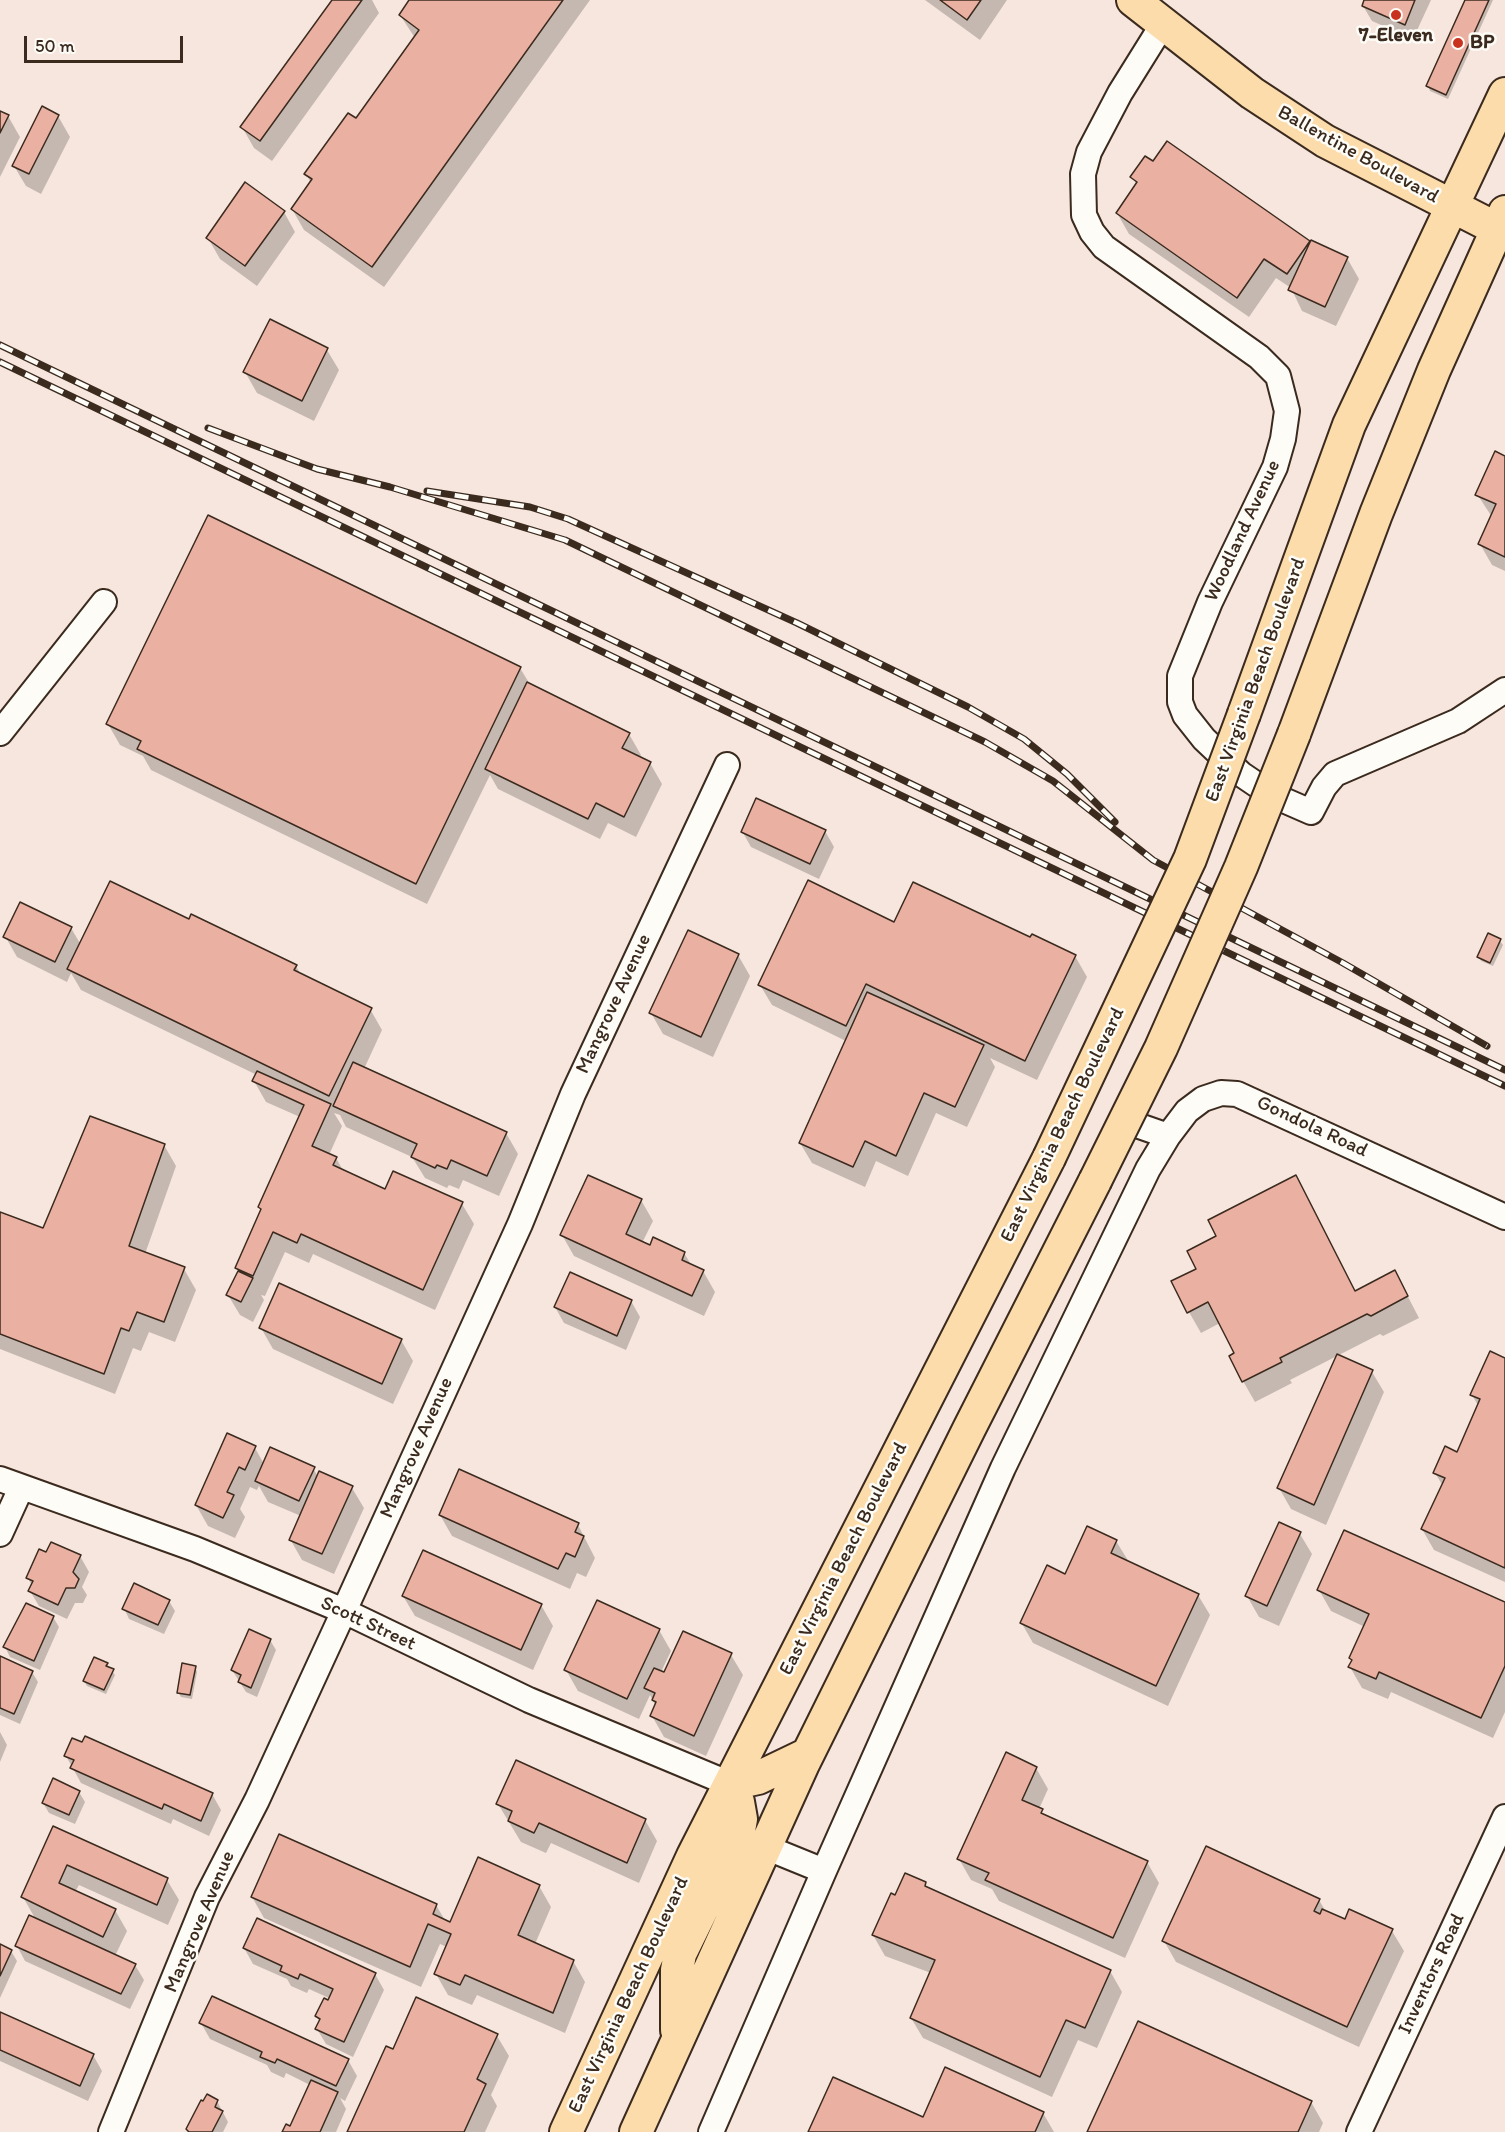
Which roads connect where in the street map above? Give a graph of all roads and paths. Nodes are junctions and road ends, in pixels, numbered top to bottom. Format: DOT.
graph roads {
  1 [pos="1133,0"];
  2 [pos="1163,24"];
  3 [pos="1505,94"];
  4 [pos="1452,207"];
  5 [pos="1502,225"];
  6 [pos="104,602"];
  7 [pos="1505,690"];
  8 [pos="0,734"];
  9 [pos="727,765"];
  10 [pos="1125,1121"];
  11 [pos="1168,1136"];
  12 [pos="1505,1217"];
  13 [pos="10,1484"];
  14 [pos="0,1534"];
  15 [pos="344,1611"];
  16 [pos="808,1754"];
  17 [pos="730,1784"];
  18 [pos="1505,1817"];
  19 [pos="765,1847"];
  20 [pos="824,1871"];
  21 [pos="677,2040"];
  22 [pos="111,2132"];
  23 [pos="566,2132"];
  24 [pos="636,2132"];
  25 [pos="711,2132"];
  26 [pos="1359,2132"];
  1 -- 2 [label="main road, Ballentine Boulevard"];
  2 -- 4 [label="main road, Ballentine Boulevard"];
  2 -- 7 [label="street, Woodland Avenue"];
  3 -- 4 [label="main road, East Virginia Beach Boulevard"];
  4 -- 5 [label="main road, Ballentine Boulevard"];
  4 -- 17 [label="main road, East Virginia Beach Boulevard, bridge"];
  5 -- 16 [label="main road, bridge"];
  6 -- 8 [label="street"];
  9 -- 15 [label="street, Mangrove Avenue"];
  10 -- 11 [label="street"];
  11 -- 12 [label="street, Gondola Road"];
  11 -- 20 [label="street"];
  13 -- 14 [label="street"];
  13 -- 15 [label="street, Scott Street"];
  15 -- 17 [label="street, Scott Street"];
  15 -- 22 [label="street, Mangrove Avenue"];
  16 -- 17 [label="main road"];
  16 -- 19 [label="main road"];
  17 -- 21 [label="main road"];
  17 -- 23 [label="main road, East Virginia Beach Boulevard"];
  18 -- 26 [label="street, Inventors Road"];
  19 -- 20 [label="street"];
  19 -- 21 [label="main road"];
  20 -- 25 [label="street"];
  21 -- 24 [label="main road"];
}
